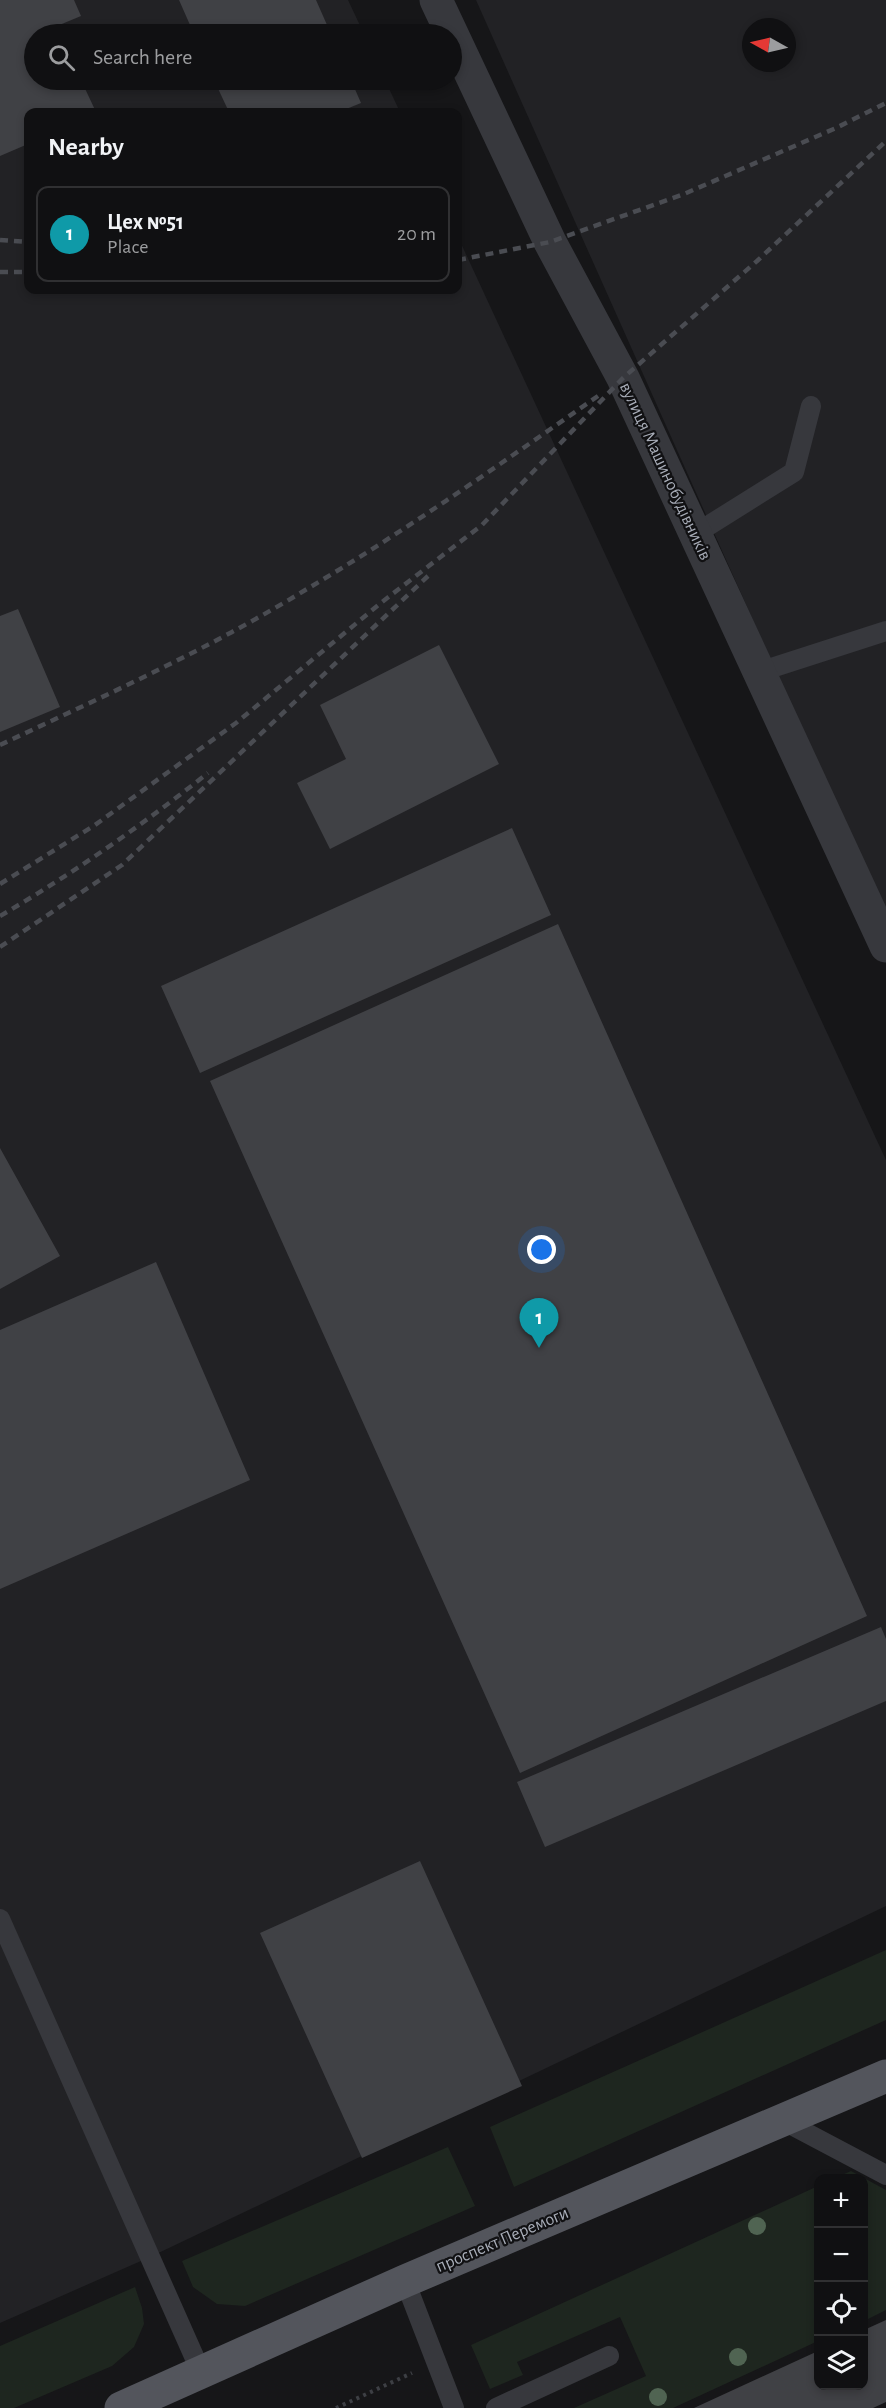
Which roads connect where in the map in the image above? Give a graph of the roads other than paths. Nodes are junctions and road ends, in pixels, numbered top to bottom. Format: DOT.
graph roads {
  1 [pos="436,0"];
  2 [pos="447,24"];
  3 [pos="462,55"];
  4 [pos="811,406"];
  5 [pos="695,534"];
  6 [pos="886,631"];
  7 [pos="759,672"];
  8 [pos="886,946"];
  9 [pos="0,1919"];
  10 [pos="886,2076"];
  11 [pos="782,2120"];
  12 [pos="886,2175"];
  13 [pos="405,2281"];
  14 [pos="609,2356"];
  15 [pos="201,2372"];
  16 [pos="121,2408"];
  17 [pos="454,2408"];
  18 [pos="496,2408"];
  1 -- 2 [label="street, вулиця Машинобудівників"];
  3 -- 5 [label="street, вулиця Машинобудівників"];
  4 -- 5 [label="lane"];
  5 -- 7 [label="street, вулиця Машинобудівників"];
  6 -- 7 [label="lane"];
  7 -- 8 [label="street, вулиця Машинобудівників"];
  9 -- 15 [label="lane"];
  10 -- 11 [label="main road, проспект Перемоги"];
  11 -- 12 [label="lane"];
  11 -- 13 [label="main road, проспект Перемоги"];
  13 -- 15 [label="main road, проспект Перемоги"];
  13 -- 17 [label="lane"];
  14 -- 18 [label="lane"];
  15 -- 16 [label="main road, проспект Перемоги"];
}
